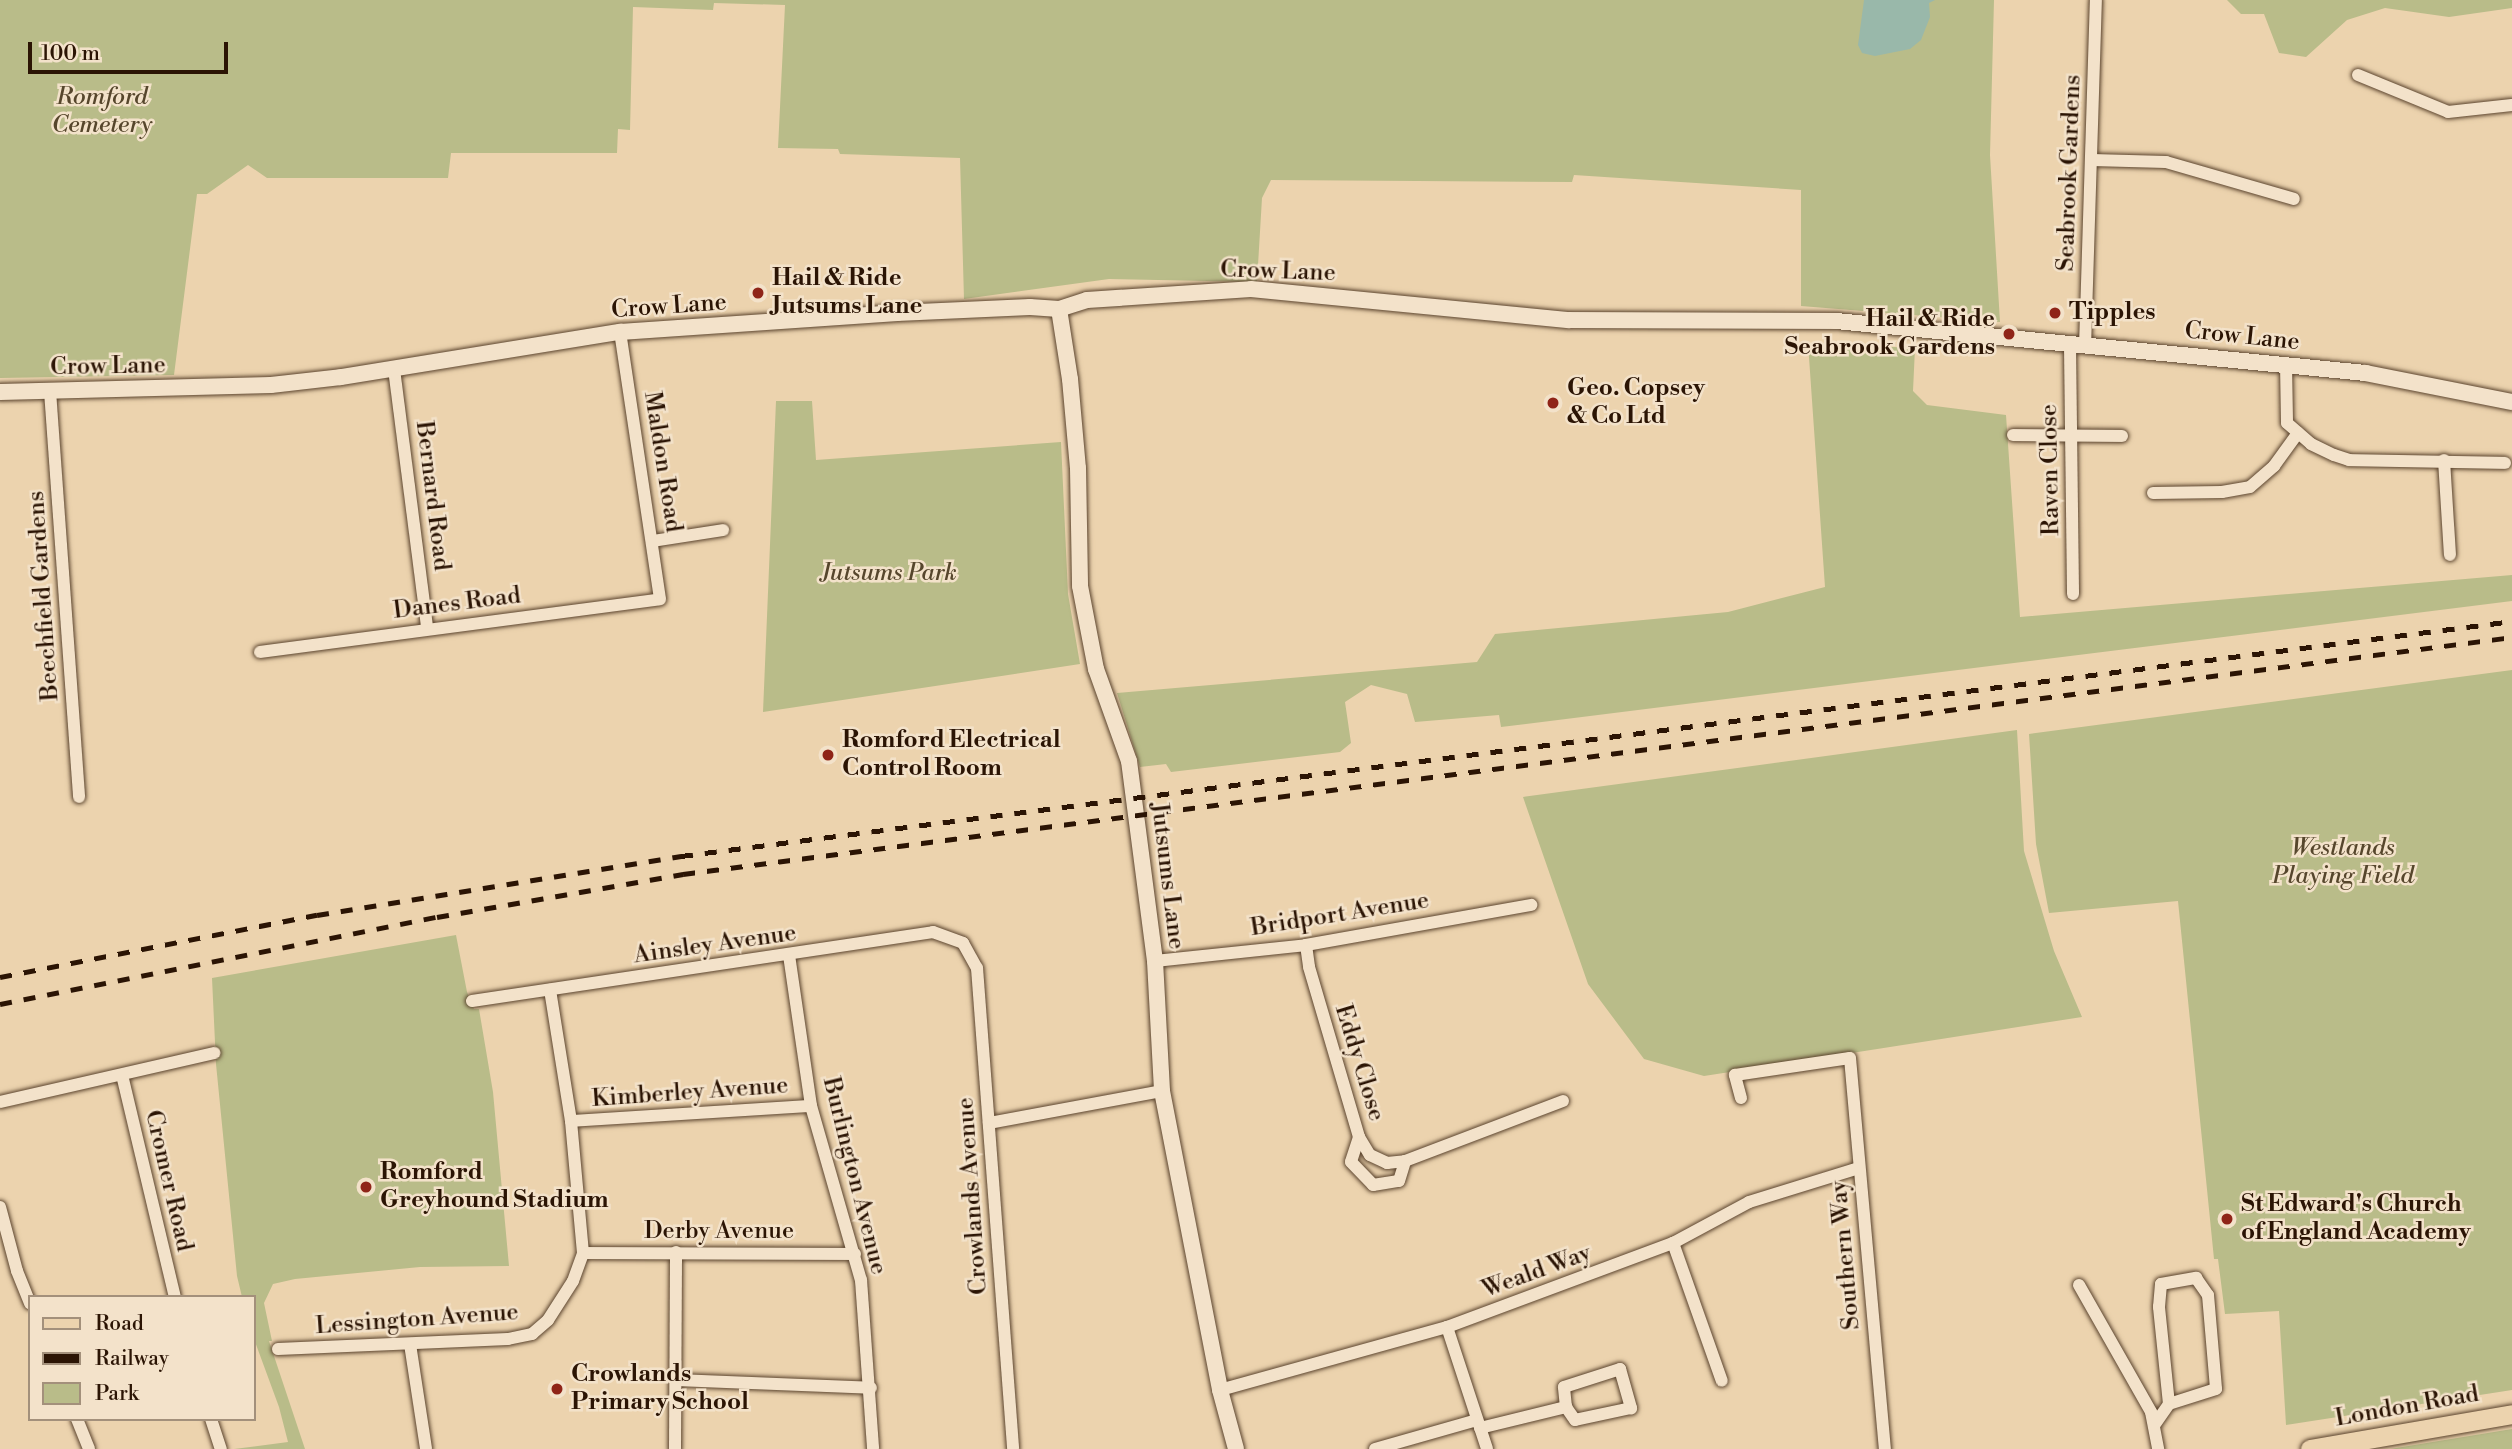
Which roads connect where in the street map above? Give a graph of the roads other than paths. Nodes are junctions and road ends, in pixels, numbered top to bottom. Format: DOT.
graph roads {
  1 [pos="2096,0"];
  2 [pos="2358,75"];
  3 [pos="2512,105"];
  4 [pos="2092,160"];
  5 [pos="2294,199"];
  6 [pos="1059,309"];
  7 [pos="620,332"];
  8 [pos="2078,346"];
  9 [pos="2286,364"];
  10 [pos="394,369"];
  11 [pos="50,391"];
  12 [pos="0,392"];
  13 [pos="2512,402"];
  14 [pos="2298,433"];
  15 [pos="2012,435"];
  16 [pos="2122,436"];
  17 [pos="2072,437"];
  18 [pos="2444,460"];
  19 [pos="2505,463"];
  20 [pos="2153,493"];
  21 [pos="723,530"];
  22 [pos="653,541"];
  23 [pos="2450,555"];
  24 [pos="2073,594"];
  25 [pos="660,599"];
  26 [pos="427,628"];
  27 [pos="260,652"];
  28 [pos="79,797"];
  29 [pos="1531,905"];
  30 [pos="963,943"];
  31 [pos="1306,945"];
  32 [pos="789,956"];
  33 [pos="1155,961"];
  34 [pos="550,990"];
  35 [pos="472,1001"];
  36 [pos="214,1053"];
  37 [pos="122,1075"];
  38 [pos="1162,1091"];
  39 [pos="1741,1098"];
  40 [pos="1563,1101"];
  41 [pos="0,1102"];
  42 [pos="811,1106"];
  43 [pos="571,1121"];
  44 [pos="989,1124"];
  45 [pos="1359,1137"];
  46 [pos="1405,1161"];
  47 [pos="1859,1168"];
  48 [pos="0,1207"];
  49 [pos="1674,1243"];
  50 [pos="676,1252"];
  51 [pos="583,1253"];
  52 [pos="855,1254"];
  53 [pos="2079,1285"];
  54 [pos="175,1295"];
  55 [pos="28,1299"];
  56 [pos="1447,1327"];
  57 [pos="410,1344"];
  58 [pos="278,1349"];
  59 [pos="676,1380"];
  60 [pos="1722,1381"];
  61 [pos="871,1388"];
  62 [pos="1220,1390"];
  63 [pos="2169,1404"];
  64 [pos="1566,1407"];
  65 [pos="2512,1414"];
  66 [pos="78,1421"];
  67 [pos="212,1421"];
  68 [pos="1479,1424"];
  69 [pos="2155,1424"];
  70 [pos="89,1449"];
  71 [pos="221,1449"];
  72 [pos="426,1449"];
  73 [pos="675,1449"];
  74 [pos="873,1449"];
  75 [pos="1013,1449"];
  76 [pos="1236,1449"];
  77 [pos="1375,1449"];
  78 [pos="1487,1449"];
  79 [pos="1885,1449"];
  80 [pos="2158,1449"];
  81 [pos="2311,1449"];
  1 -- 4 [label="street, Seabrook Gardens"];
  2 -- 3 [label="street"];
  4 -- 5 [label="street"];
  4 -- 8 [label="street, Seabrook Gardens"];
  6 -- 7 [label="street, Crow Lane"];
  6 -- 8 [label="street, Crow Lane"];
  6 -- 33 [label="street, Jutsums Lane"];
  7 -- 10 [label="street, Crow Lane"];
  7 -- 22 [label="street, Maldon Road"];
  8 -- 9 [label="street, Crow Lane"];
  8 -- 17 [label="street, Raven Close"];
  9 -- 13 [label="street, Crow Lane"];
  9 -- 14 [label="street"];
  10 -- 11 [label="street, Crow Lane"];
  10 -- 26 [label="street, Bernard Road"];
  11 -- 12 [label="street, Crow Lane"];
  11 -- 28 [label="street, Beechfield Gardens"];
  14 -- 18 [label="street"];
  14 -- 20 [label="street"];
  15 -- 17 [label="street"];
  16 -- 17 [label="street"];
  17 -- 24 [label="street, Raven Close"];
  18 -- 19 [label="street"];
  18 -- 23 [label="street"];
  21 -- 22 [label="street"];
  22 -- 25 [label="street, Maldon Road"];
  25 -- 26 [label="street, Danes Road"];
  26 -- 27 [label="street, Danes Road"];
  29 -- 31 [label="street, Bridport Avenue"];
  30 -- 32 [label="street, Ainsley Avenue"];
  30 -- 44 [label="street, Crowlands Avenue"];
  31 -- 33 [label="street, Bridport Avenue"];
  31 -- 45 [label="street, Eddy Close"];
  32 -- 34 [label="street, Ainsley Avenue"];
  32 -- 42 [label="street, Burlington Avenue"];
  33 -- 38 [label="street, Jutsums Lane"];
  34 -- 35 [label="street, Ainsley Avenue"];
  34 -- 43 [label="street, Lessington Avenue"];
  36 -- 37 [label="street"];
  37 -- 41 [label="street"];
  37 -- 54 [label="street, Cromer Road"];
  38 -- 44 [label="street"];
  38 -- 62 [label="street, Jutsums Lane"];
  39 -- 47 [label="street, Southern Way"];
  40 -- 46 [label="street, Eddy Close"];
  42 -- 43 [label="street, Kimberley Avenue"];
  42 -- 52 [label="street, Burlington Avenue"];
  43 -- 51 [label="street, Lessington Avenue"];
  44 -- 75 [label="street, Crowlands Avenue"];
  45 -- 46 [label="street, Eddy Close"];
  45 -- 46 [label="street"];
  47 -- 49 [label="street, Weald Way"];
  47 -- 79 [label="street, Southern Way"];
  48 -- 55 [label="street"];
  49 -- 56 [label="street, Weald Way"];
  49 -- 60 [label="street"];
  50 -- 51 [label="street, Derby Avenue"];
  50 -- 52 [label="street, Derby Avenue"];
  50 -- 59 [label="street"];
  51 -- 57 [label="street, Lessington Avenue"];
  52 -- 61 [label="street, Burlington Avenue"];
  53 -- 69 [label="street"];
  56 -- 62 [label="street, Weald Way"];
  56 -- 68 [label="street"];
  57 -- 58 [label="street, Lessington Avenue"];
  57 -- 72 [label="street"];
  59 -- 61 [label="street"];
  59 -- 73 [label="street"];
  61 -- 74 [label="street, Burlington Avenue"];
  62 -- 76 [label="street, Jutsums Lane"];
  63 -- 63 [label="street"];
  63 -- 69 [label="street"];
  64 -- 64 [label="street"];
  64 -- 68 [label="street"];
  65 -- 81 [label="main road, London Road"];
  66 -- 70 [label="street"];
  67 -- 71 [label="street"];
  68 -- 77 [label="street"];
  68 -- 78 [label="street"];
  69 -- 80 [label="street"];
}
